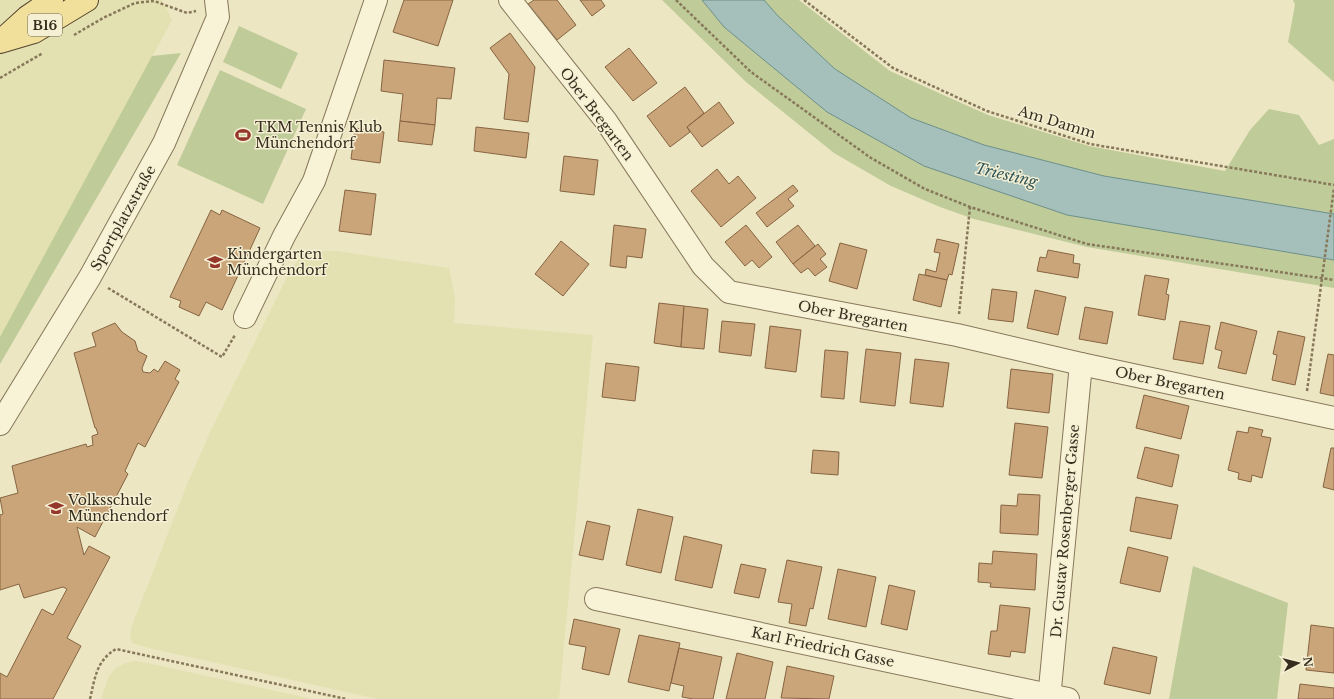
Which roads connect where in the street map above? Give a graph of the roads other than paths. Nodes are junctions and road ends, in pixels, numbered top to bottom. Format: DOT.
graph roads {
  1 [pos="52,0"];
  2 [pos="86,0"];
  3 [pos="376,0"];
  4 [pos="510,0"];
  5 [pos="207,4"];
  6 [pos="0,42"];
  7 [pos="245,317"];
  8 [pos="1081,364"];
  9 [pos="1334,418"];
  10 [pos="0,424"];
  11 [pos="596,599"];
  12 [pos="1056,698"];
  1 -- 6 [label="main road, B16"];
  2 -- 6 [label="main road, B16"];
  3 -- 7 [label="street"];
  4 -- 8 [label="street, Ober Bregarten"];
  5 -- 10 [label="street, Sportplatzstraße"];
  8 -- 9 [label="street, Ober Bregarten"];
  8 -- 12 [label="street, Dr. Gustav Rosenberger Gasse"];
  11 -- 12 [label="street, Karl Friedrich Gasse"];
}
